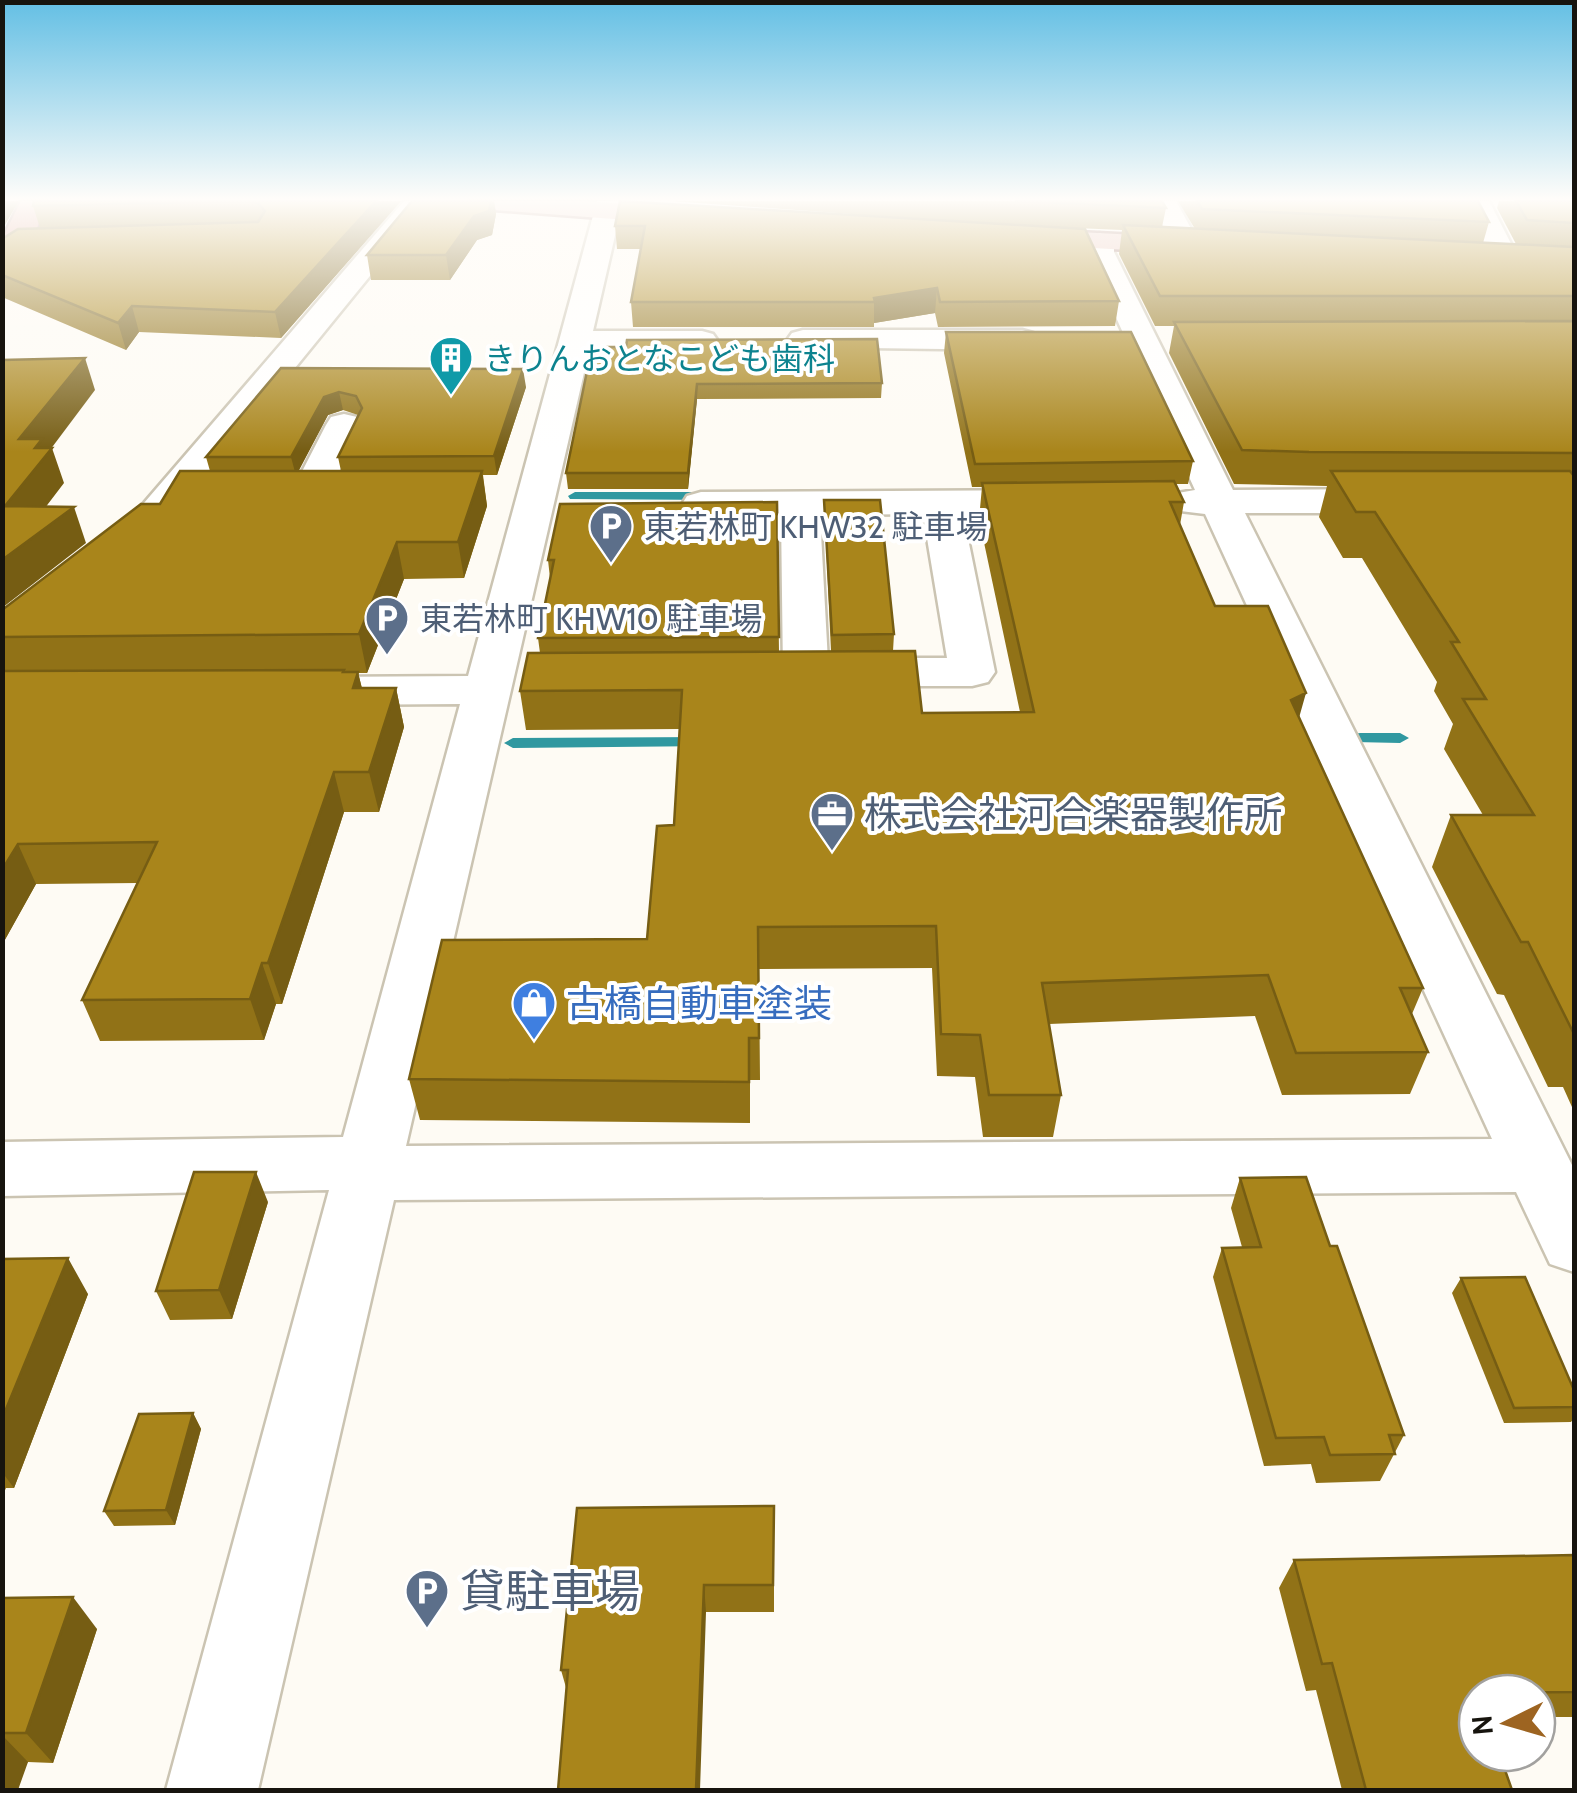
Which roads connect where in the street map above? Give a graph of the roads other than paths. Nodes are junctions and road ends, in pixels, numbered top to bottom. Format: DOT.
graph roads {
  1 [pos="348,285"];
  2 [pos="589,285"];
  3 [pos="1116,285"];
  4 [pos="730,340"];
  5 [pos="770,340"];
  6 [pos="1044,340"];
  7 [pos="574,341"];
  8 [pos="344,424"];
  9 [pos="272,491"];
  10 [pos="174,492"];
  11 [pos="213,492"];
  12 [pos="1437,501"];
  13 [pos="1101,502"];
  14 [pos="1141,502"];
  15 [pos="1221,502"];
  16 [pos="941,503"];
  17 [pos="667,504"];
  18 [pos="800,504"];
  19 [pos="111,548"];
  20 [pos="502,680"];
  21 [pos="283,691"];
  22 [pos="1539,1165"];
  23 [pos="368,1168"];
  24 [pos="2,1169"];
  25 [pos="1574,1242"];
  26 [pos="212,1790"];
  1 -- 10 [label="street"];
  2 -- 7 [label="street"];
  3 -- 15 [label="street"];
  4 -- 7 [label="street"];
  5 -- 6 [label="street"];
  7 -- 20 [label="street"];
  8 -- 9 [label="street"];
  10 -- 11 [label="street"];
  10 -- 19 [label="street"];
  12 -- 15 [label="street"];
  13 -- 16 [label="street"];
  14 -- 15 [label="street"];
  15 -- 22 [label="street"];
  16 -- 18 [label="street"];
  16 -- 18 [label="street"];
  17 -- 18 [label="street"];
  20 -- 21 [label="street"];
  20 -- 23 [label="street"];
  22 -- 23 [label="street"];
  22 -- 25 [label="street"];
  23 -- 24 [label="street"];
  23 -- 26 [label="street"];
}
